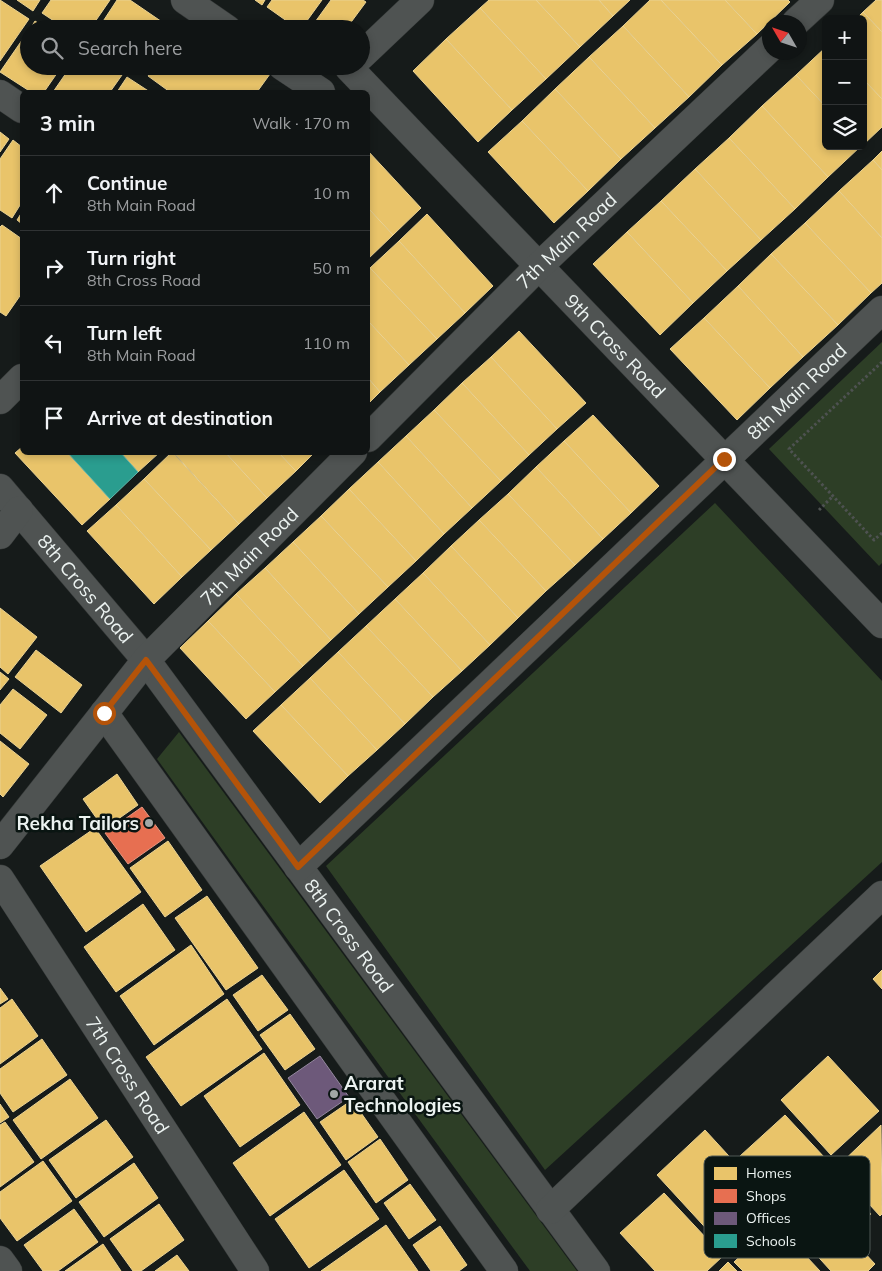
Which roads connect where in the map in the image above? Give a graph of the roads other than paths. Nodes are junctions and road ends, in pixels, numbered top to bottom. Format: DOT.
graph roads {
  1 [pos="185,0"];
  2 [pos="420,0"];
  3 [pos="820,0"];
  4 [pos="804,15"];
  5 [pos="214,20"];
  6 [pos="370,48"];
  7 [pos="762,56"];
  8 [pos="296,75"];
  9 [pos="341,75"];
  10 [pos="364,75"];
  11 [pos="319,90"];
  12 [pos="324,90"];
  13 [pos="0,94"];
  14 [pos="20,108"];
  15 [pos="539,266"];
  16 [pos="882,310"];
  17 [pos="20,380"];
  18 [pos="0,400"];
  19 [pos="370,436"];
  20 [pos="350,455"];
  21 [pos="724,459"];
  22 [pos="0,488"];
  23 [pos="19,510"];
  24 [pos="0,535"];
  25 [pos="882,624"];
  26 [pos="146,660"];
  27 [pos="104,713"];
  28 [pos="0,845"];
  29 [pos="298,867"];
  30 [pos="0,879"];
  31 [pos="882,895"];
  32 [pos="550,1210"];
  33 [pos="0,1260"];
  34 [pos="8,1271"];
  35 [pos="255,1271"];
  36 [pos="504,1271"];
  37 [pos="596,1271"];
  1 -- 5 [label="street"];
  2 -- 6 [label="street"];
  3 -- 4 [label="street"];
  7 -- 15 [label="street, 7th Main Road"];
  8 -- 11 [label="street"];
  9 -- 12 [label="street"];
  10 -- 15 [label="street, 9th Cross Road"];
  13 -- 14 [label="street"];
  15 -- 19 [label="street, 7th Main Road"];
  15 -- 21 [label="street, 9th Cross Road"];
  16 -- 21 [label="street, 8th Main Road"];
  17 -- 18 [label="street"];
  20 -- 26 [label="street, 7th Main Road"];
  21 -- 25 [label="street, 9th Cross Road"];
  21 -- 29 [label="street, 8th Main Road"];
  22 -- 23 [label="street, 8th Cross Road"];
  23 -- 24 [label="street"];
  23 -- 26 [label="street, 8th Cross Road"];
  26 -- 27 [label="street"];
  26 -- 29 [label="street, 8th Cross Road"];
  27 -- 28 [label="street"];
  27 -- 36 [label="street"];
  29 -- 32 [label="street, 8th Cross Road"];
  30 -- 35 [label="street, 7th Cross Road"];
  31 -- 32 [label="street"];
  32 -- 37 [label="street, 8th Cross Road"];
  33 -- 34 [label="street"];
}
